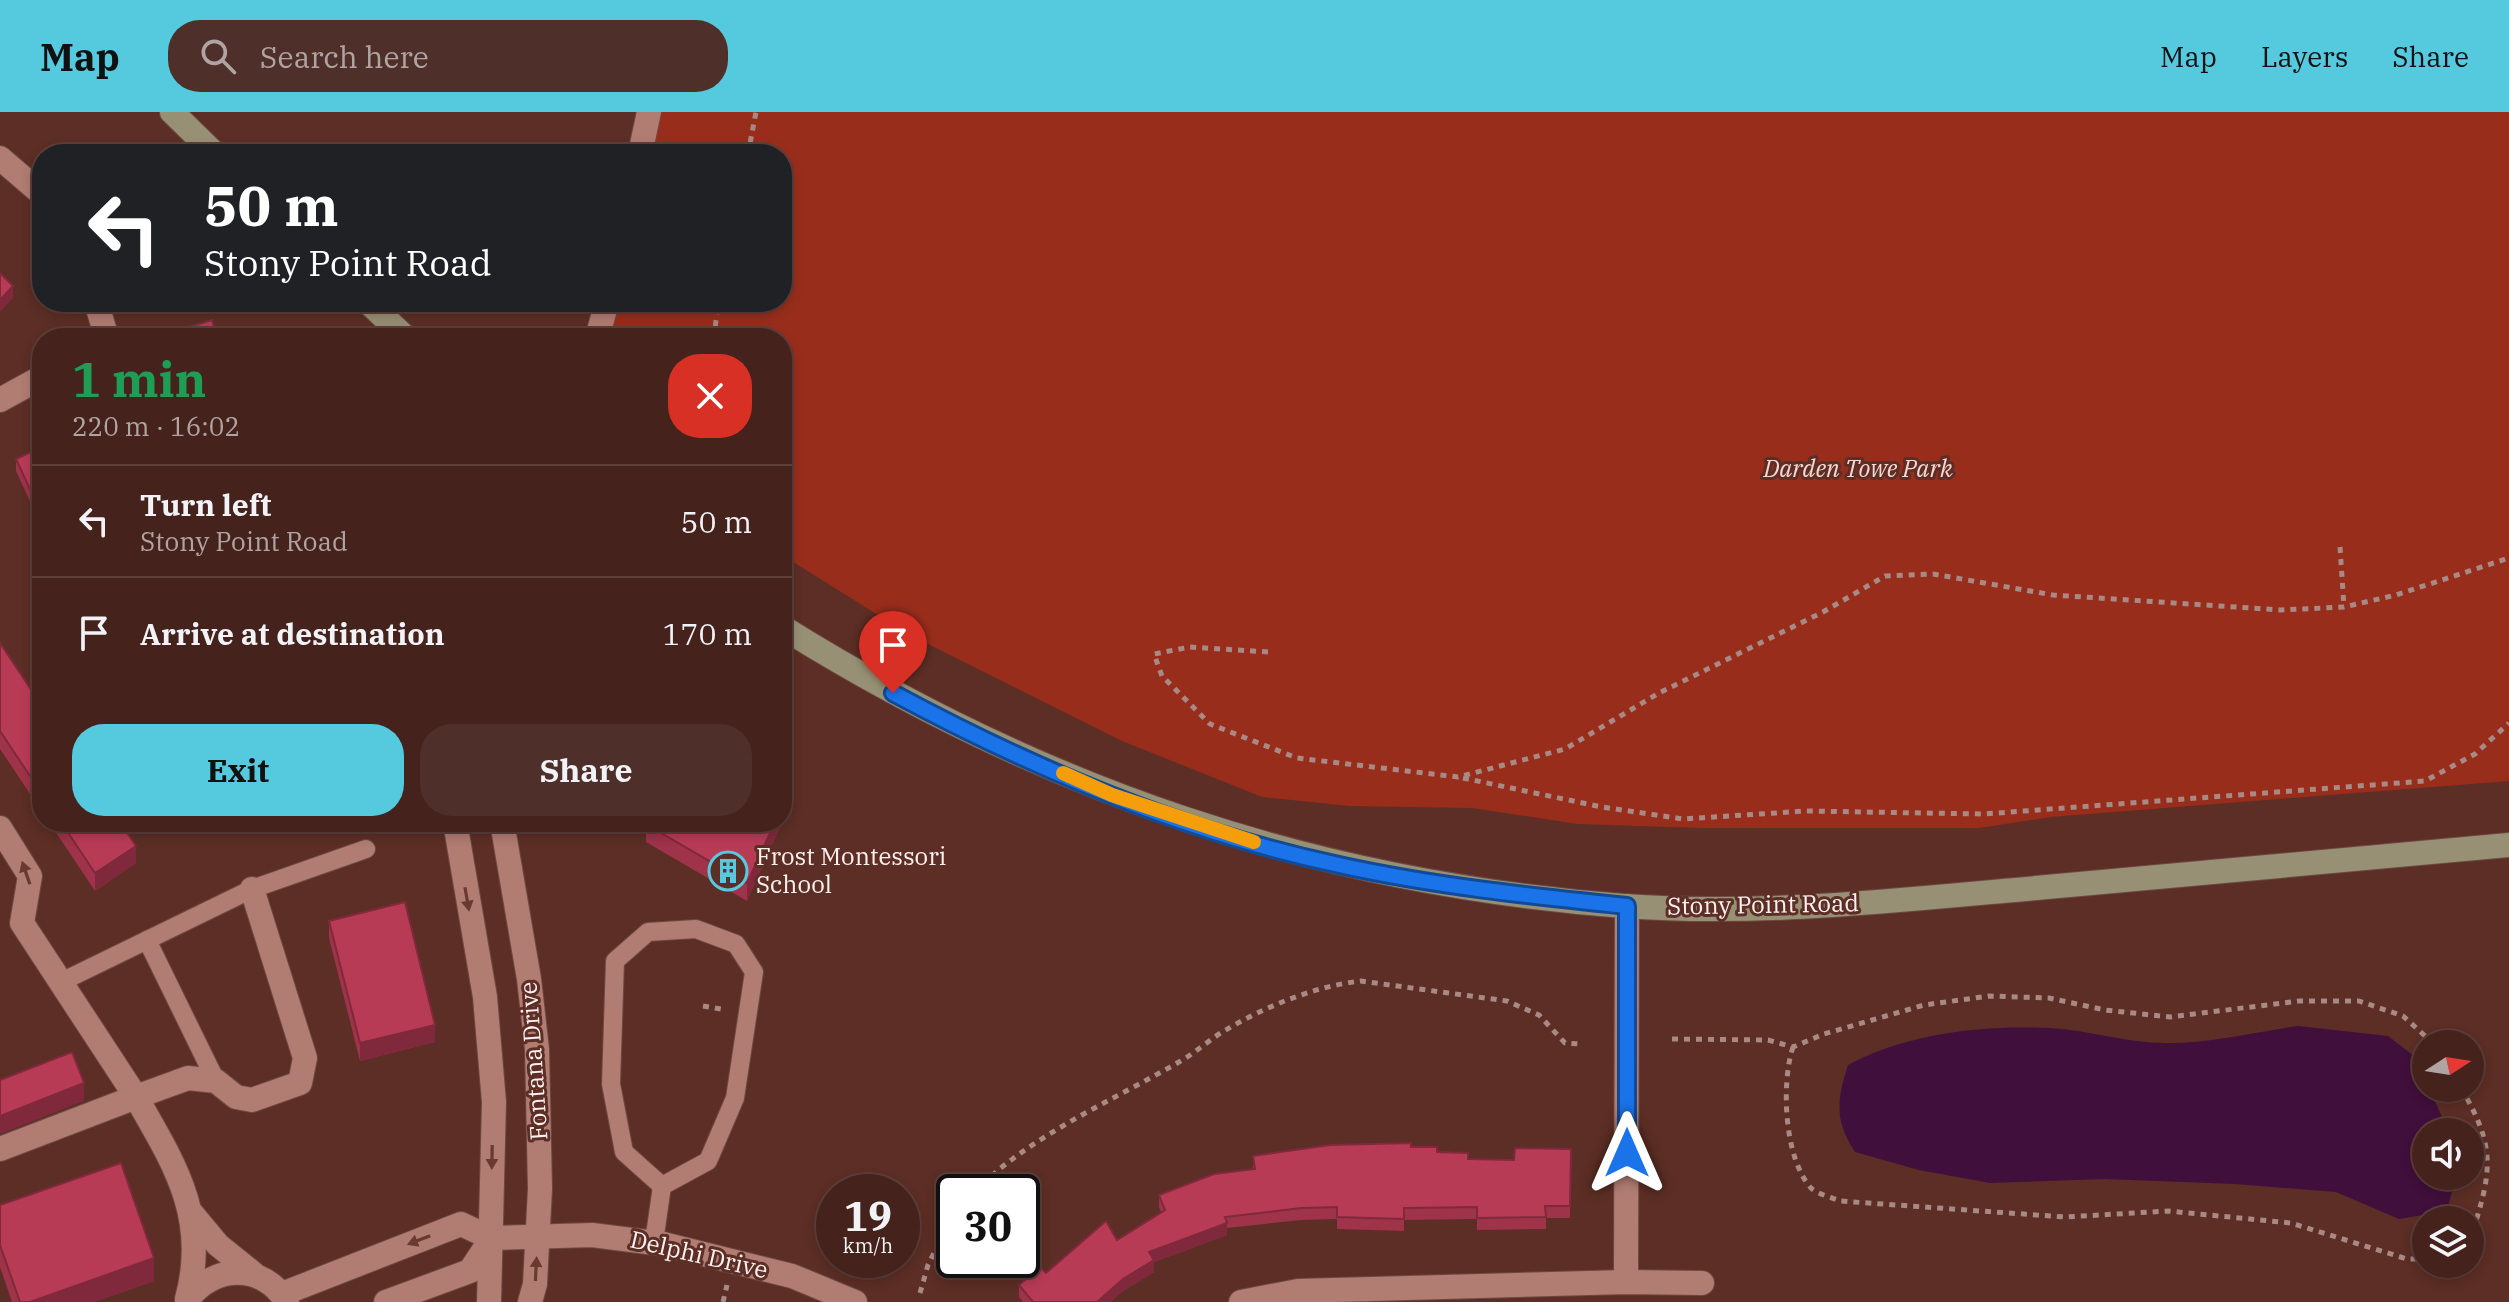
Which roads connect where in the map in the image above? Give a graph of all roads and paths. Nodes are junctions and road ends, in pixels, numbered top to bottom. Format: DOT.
graph roads {
  1 [pos="172,112"];
  2 [pos="649,112"];
  3 [pos="756,112"];
  4 [pos="205,144"];
  5 [pos="642,144"];
  6 [pos="750,144"];
  7 [pos="0,158"];
  8 [pos="32,185"];
  9 [pos="379,312"];
  10 [pos="395,328"];
  11 [pos="32,382"];
  12 [pos="0,400"];
  13 [pos="2340,547"];
  14 [pos="2509,558"];
  15 [pos="2344,607"];
  16 [pos="792,633"];
  17 [pos="1268,652"];
  18 [pos="2509,723"];
  19 [pos="1458,777"];
  20 [pos="0,828"];
  21 [pos="457,832"];
  22 [pos="504,832"];
  23 [pos="2509,845"];
  24 [pos="366,849"];
  25 [pos="252,889"];
  26 [pos="1627,906"];
  27 [pos="11,920"];
  28 [pos="147,940"];
  29 [pos="61,982"];
  30 [pos="2418,1030"];
  31 [pos="1672,1039"];
  32 [pos="1581,1044"];
  33 [pos="1793,1047"];
  34 [pos="216,1081"];
  35 [pos="136,1097"];
  36 [pos="2467,1102"];
  37 [pos="0,1149"];
  38 [pos="992,1174"];
  39 [pos="662,1186"];
  40 [pos="2481,1206"];
  41 [pos="193,1215"];
  42 [pos="538,1236"];
  43 [pos="491,1238"];
  44 [pos="654,1242"];
  45 [pos="936,1249"];
  46 [pos="2412,1259"];
  47 [pos="258,1277"];
  48 [pos="1626,1282"];
  49 [pos="1702,1283"];
  50 [pos="920,1293"];
  51 [pos="284,1298"];
  52 [pos="186,1301"];
  53 [pos="386,1302"];
  54 [pos="489,1302"];
  55 [pos="530,1302"];
  56 [pos="855,1302"];
  57 [pos="1241,1302"];
  1 -- 4 [label="main road"];
  2 -- 5 [label="street"];
  3 -- 6 [label="path"];
  7 -- 8 [label="street"];
  9 -- 10 [label="main road"];
  11 -- 12 [label="street"];
  13 -- 15 [label="path"];
  14 -- 15 [label="path"];
  15 -- 19 [label="path"];
  16 -- 26 [label="main road, Stony Point Road"];
  17 -- 19 [label="path"];
  18 -- 19 [label="path"];
  27 -- 20 [label="street, one-way"];
  21 -- 43 [label="street, one-way"];
  22 -- 42 [label="street, Fontana Drive"];
  23 -- 26 [label="main road, Stony Point Road"];
  24 -- 25 [label="lane"];
  25 -- 28 [label="lane"];
  25 -- 34 [label="street"];
  26 -- 48 [label="street"];
  27 -- 29 [label="street"];
  28 -- 29 [label="lane"];
  28 -- 34 [label="lane"];
  29 -- 35 [label="street"];
  30 -- 33 [label="path"];
  31 -- 33 [label="path"];
  32 -- 38 [label="path"];
  33 -- 46 [label="path"];
  34 -- 35 [label="street"];
  35 -- 37 [label="street"];
  35 -- 41 [label="street"];
  36 -- 40 [label="path"];
  39 -- 39 [label="lane"];
  39 -- 44 [label="lane"];
  41 -- 47 [label="street"];
  41 -- 52 [label="street"];
  42 -- 43 [label="street, Delphi Drive"];
  42 -- 44 [label="street, Delphi Drive"];
  55 -- 42 [label="street, Fontana Drive, one-way"];
  43 -- 51 [label="street, Delphi Drive, one-way"];
  43 -- 53 [label="street"];
  43 -- 54 [label="street"];
  44 -- 56 [label="street, Delphi Drive"];
  45 -- 50 [label="path"];
  47 -- 51 [label="street"];
  47 -- 52 [label="street"];
  48 -- 49 [label="street"];
  48 -- 57 [label="street"];
}
